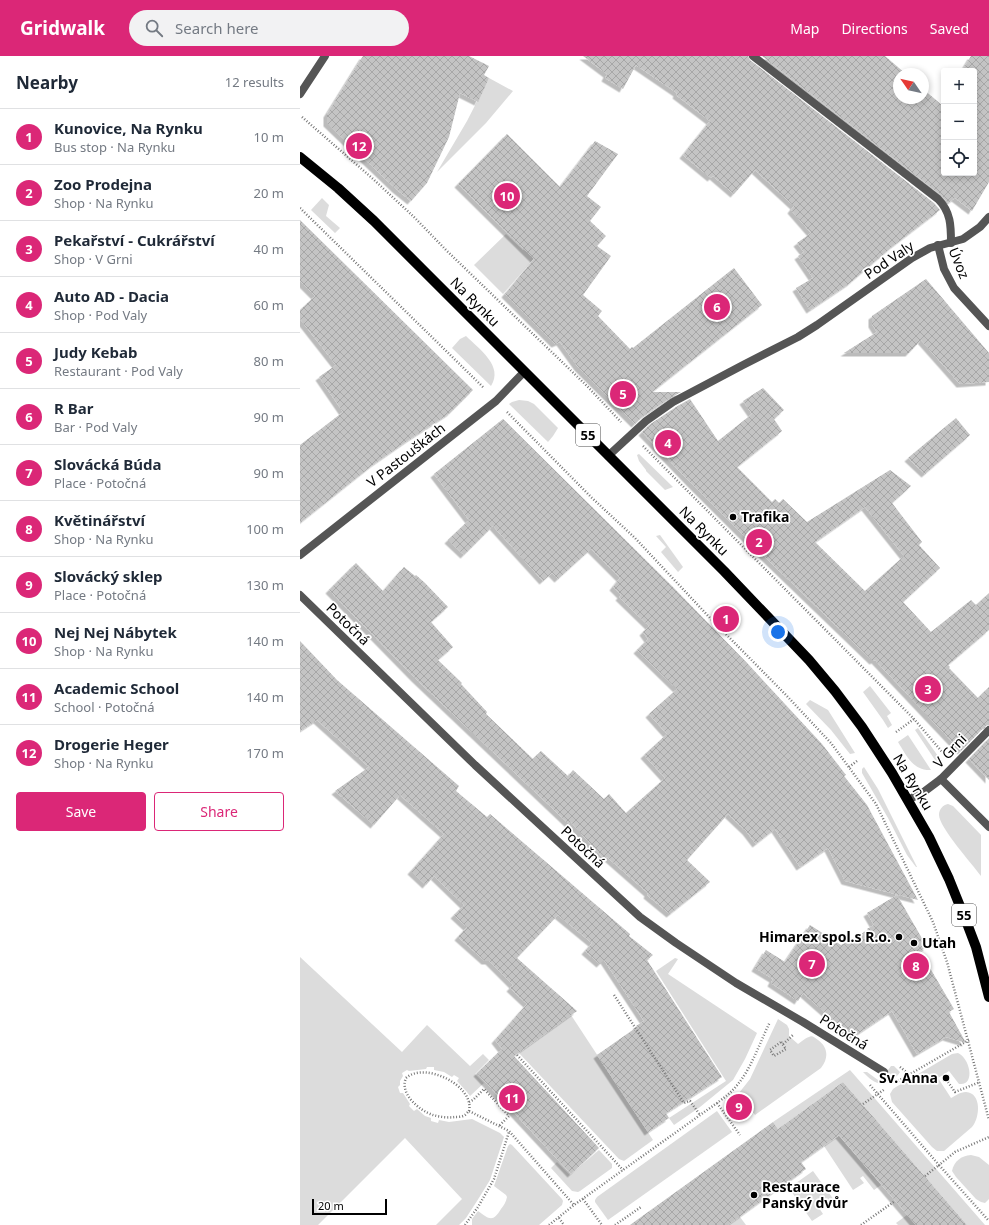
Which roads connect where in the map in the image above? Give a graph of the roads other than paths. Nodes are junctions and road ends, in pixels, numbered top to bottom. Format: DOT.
graph roads {
  1 [pos="324,56"];
  2 [pos="753,56"];
  3 [pos="300,94"];
  4 [pos="300,157"];
  5 [pos="989,216"];
  6 [pos="951,243"];
  7 [pos="938,245"];
  8 [pos="989,326"];
  9 [pos="524,372"];
  10 [pos="608,456"];
  11 [pos="300,555"];
  12 [pos="300,595"];
  13 [pos="989,730"];
  14 [pos="941,779"];
  15 [pos="908,800"];
  16 [pos="989,827"];
  17 [pos="989,997"];
  18 [pos="884,1072"];
  1 -- 3 [label="street"];
  2 -- 6 [label="street"];
  4 -- 9 [label="main road, Na Rynku / 55"];
  5 -- 6 [label="street, Pod Valy"];
  6 -- 7 [label="street, Pod Valy"];
  7 -- 8 [label="street, Úvoz"];
  7 -- 10 [label="street, Pod Valy"];
  9 -- 10 [label="main road, Na Rynku / 55"];
  9 -- 11 [label="street, V Pastouškách"];
  10 -- 15 [label="main road, Na Rynku / 55"];
  12 -- 18 [label="street, Potočná"];
  13 -- 14 [label="street, V Grni"];
  14 -- 15 [label="street, V Grni"];
  14 -- 16 [label="street"];
  15 -- 17 [label="main road, Na Rynku / 55"];
}
